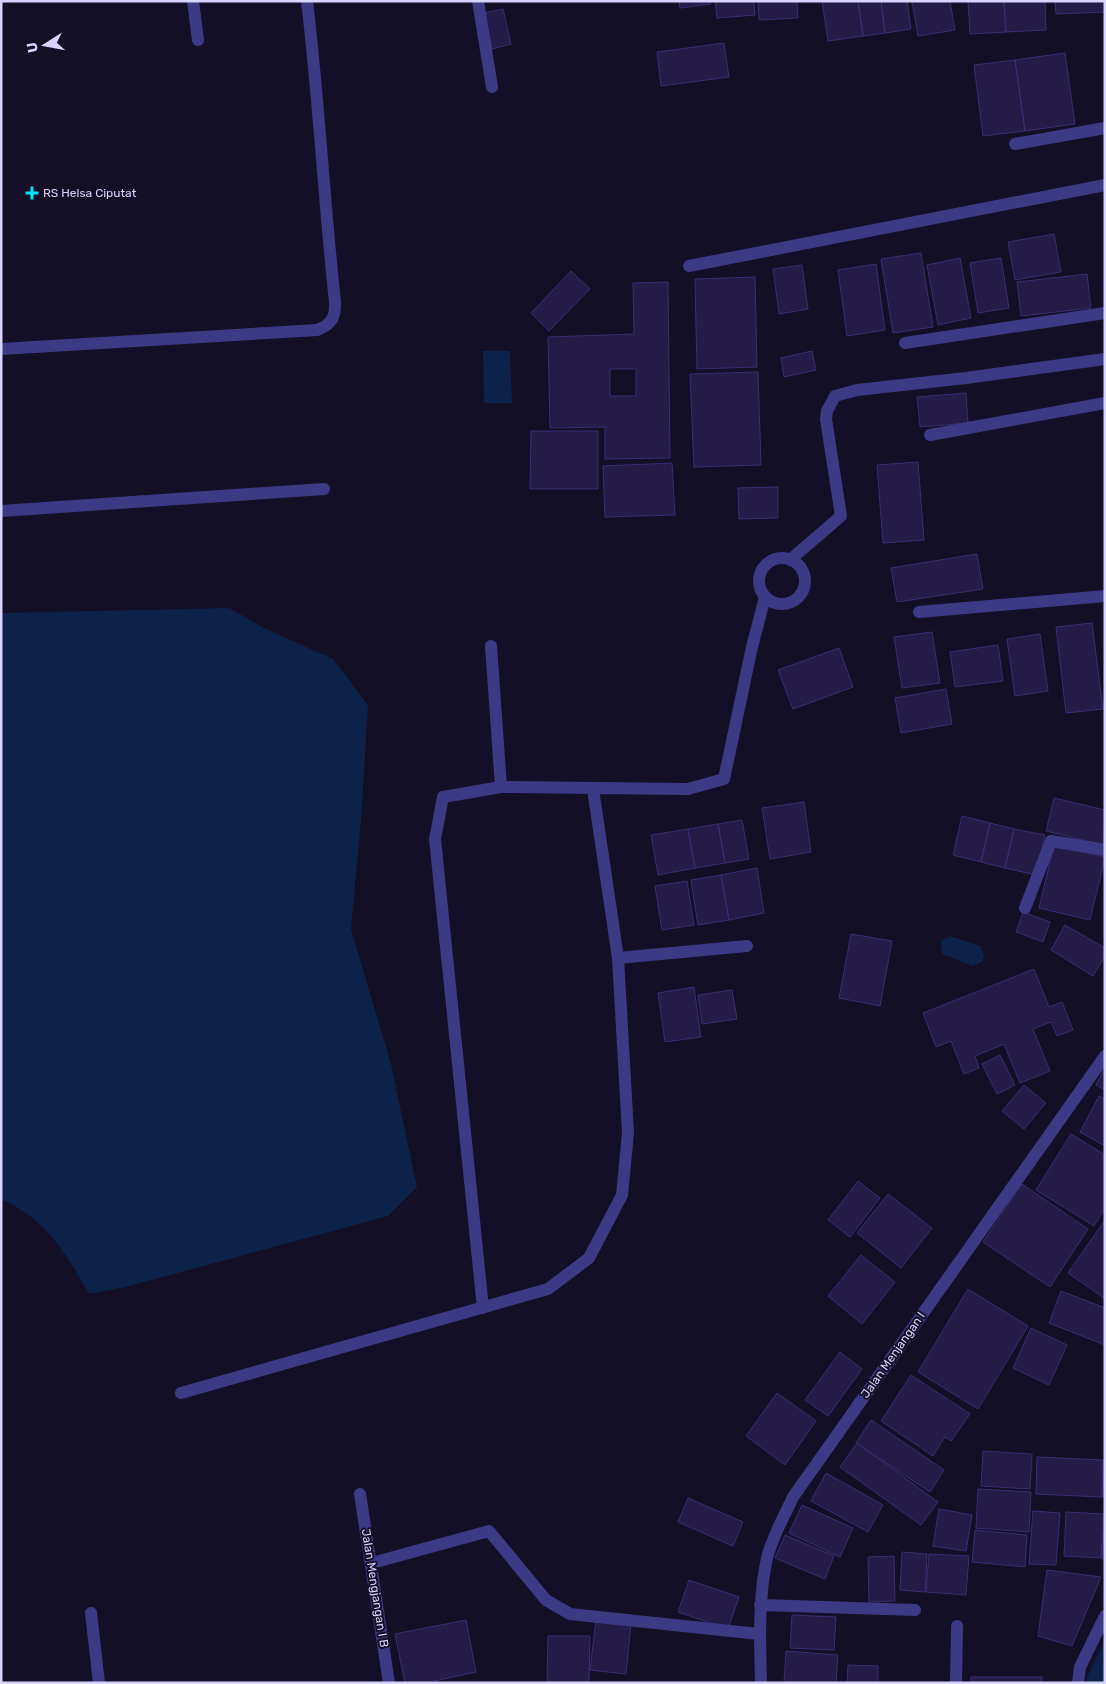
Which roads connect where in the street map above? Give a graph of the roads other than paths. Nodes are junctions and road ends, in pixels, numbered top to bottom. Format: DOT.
graph roads {
  1 [pos="193,1"];
  2 [pos="307,1"];
  3 [pos="478,1"];
  4 [pos="198,40"];
  5 [pos="492,87"];
  6 [pos="1105,128"];
  7 [pos="1015,144"];
  8 [pos="1105,184"];
  9 [pos="689,266"];
  10 [pos="1105,313"];
  11 [pos="904,343"];
  12 [pos="1,349"];
  13 [pos="1105,359"];
  14 [pos="1105,403"];
  15 [pos="930,435"];
  16 [pos="324,489"];
  17 [pos="1,512"];
  18 [pos="790,560"];
  19 [pos="1105,596"];
  20 [pos="765,597"];
  21 [pos="919,612"];
  22 [pos="491,646"];
  23 [pos="501,787"];
  24 [pos="593,789"];
  25 [pos="1105,850"];
  26 [pos="1025,908"];
  27 [pos="747,946"];
  28 [pos="618,958"];
  29 [pos="1105,1056"];
  30 [pos="483,1308"];
  31 [pos="180,1393"];
  32 [pos="360,1494"];
  33 [pos="372,1563"];
  34 [pos="760,1605"];
  35 [pos="915,1610"];
  36 [pos="91,1613"];
  37 [pos="1105,1616"];
  38 [pos="957,1626"];
  39 [pos="759,1634"];
  40 [pos="99,1683"];
  41 [pos="389,1683"];
  42 [pos="760,1683"];
  43 [pos="956,1683"];
  44 [pos="1078,1683"];
  1 -- 4 [label="street"];
  2 -- 12 [label="street"];
  3 -- 5 [label="street"];
  6 -- 7 [label="street"];
  8 -- 9 [label="street"];
  10 -- 11 [label="street"];
  13 -- 18 [label="street"];
  14 -- 15 [label="street"];
  16 -- 17 [label="street"];
  18 -- 20 [label="street"];
  18 -- 20 [label="street"];
  19 -- 21 [label="street"];
  20 -- 24 [label="street"];
  22 -- 23 [label="street"];
  23 -- 24 [label="street"];
  23 -- 30 [label="street"];
  24 -- 28 [label="street"];
  25 -- 26 [label="street"];
  27 -- 28 [label="street"];
  28 -- 30 [label="street"];
  29 -- 34 [label="street, Jalan Menjangan I"];
  30 -- 31 [label="street"];
  32 -- 33 [label="street, Jalan Mengjangan I B"];
  33 -- 39 [label="street"];
  33 -- 41 [label="street, Jalan Mengjangan I B"];
  34 -- 35 [label="street"];
  34 -- 39 [label="street, Jalan Menjangan I"];
  36 -- 40 [label="street"];
  37 -- 44 [label="street"];
  38 -- 43 [label="street"];
  39 -- 42 [label="street, Jalan Menjangan I"];
}
